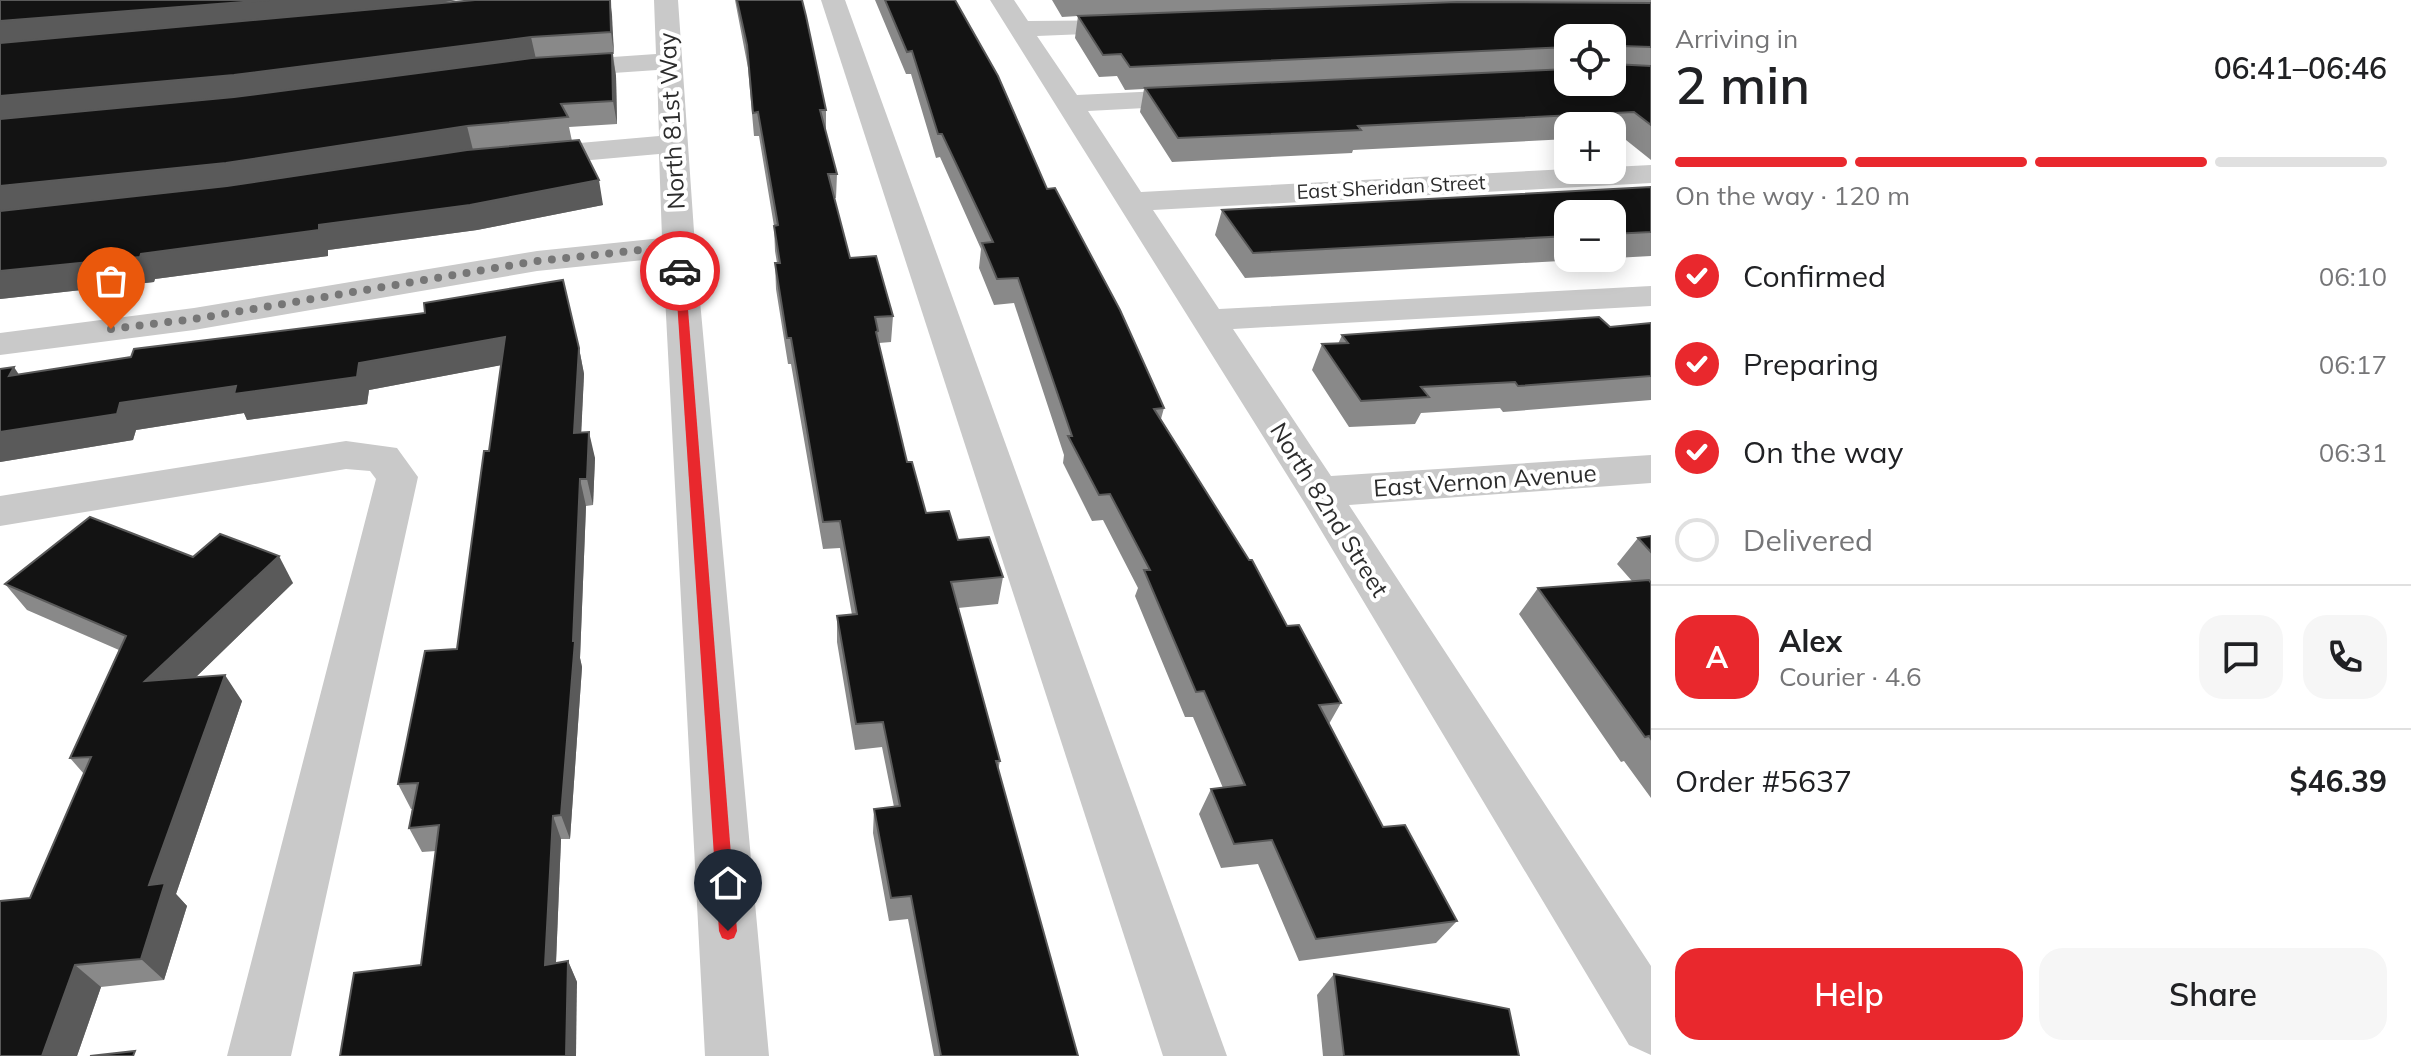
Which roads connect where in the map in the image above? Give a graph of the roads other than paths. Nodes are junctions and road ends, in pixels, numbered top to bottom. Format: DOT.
graph roads {
  1 [pos="666,0"];
  2 [pos="833,0"];
  3 [pos="1011,15"];
  4 [pos="1163,24"];
  5 [pos="671,61"];
  6 [pos="536,70"];
  7 [pos="1223,96"];
  8 [pos="1068,104"];
  9 [pos="672,144"];
  10 [pos="500,159"];
  11 [pos="1651,174"];
  12 [pos="1131,202"];
  13 [pos="679,246"];
  14 [pos="1651,296"];
  15 [pos="1208,320"];
  16 [pos="0,344"];
  17 [pos="1651,469"];
  18 [pos="1319,492"];
  19 [pos="0,511"];
  20 [pos="1651,1023"];
  21 [pos="259,1056"];
  22 [pos="737,1056"];
  23 [pos="1195,1056"];
  1 -- 5 [label="street, North 81st Way"];
  2 -- 23 [label="street"];
  3 -- 4 [label="street"];
  3 -- 8 [label="street, North 82nd Street"];
  5 -- 6 [label="street"];
  5 -- 9 [label="street, North 81st Way"];
  7 -- 8 [label="street"];
  8 -- 12 [label="street, North 82nd Street"];
  9 -- 10 [label="street"];
  9 -- 13 [label="street, North 81st Way"];
  11 -- 12 [label="street, East Sheridan Street"];
  12 -- 15 [label="street, North 82nd Street"];
  13 -- 16 [label="street"];
  13 -- 22 [label="street, North 81st Way"];
  14 -- 15 [label="street"];
  15 -- 18 [label="street, North 82nd Street"];
  17 -- 18 [label="street, East Vernon Avenue"];
  18 -- 20 [label="street, North 82nd Street"];
  19 -- 21 [label="street"];
}
